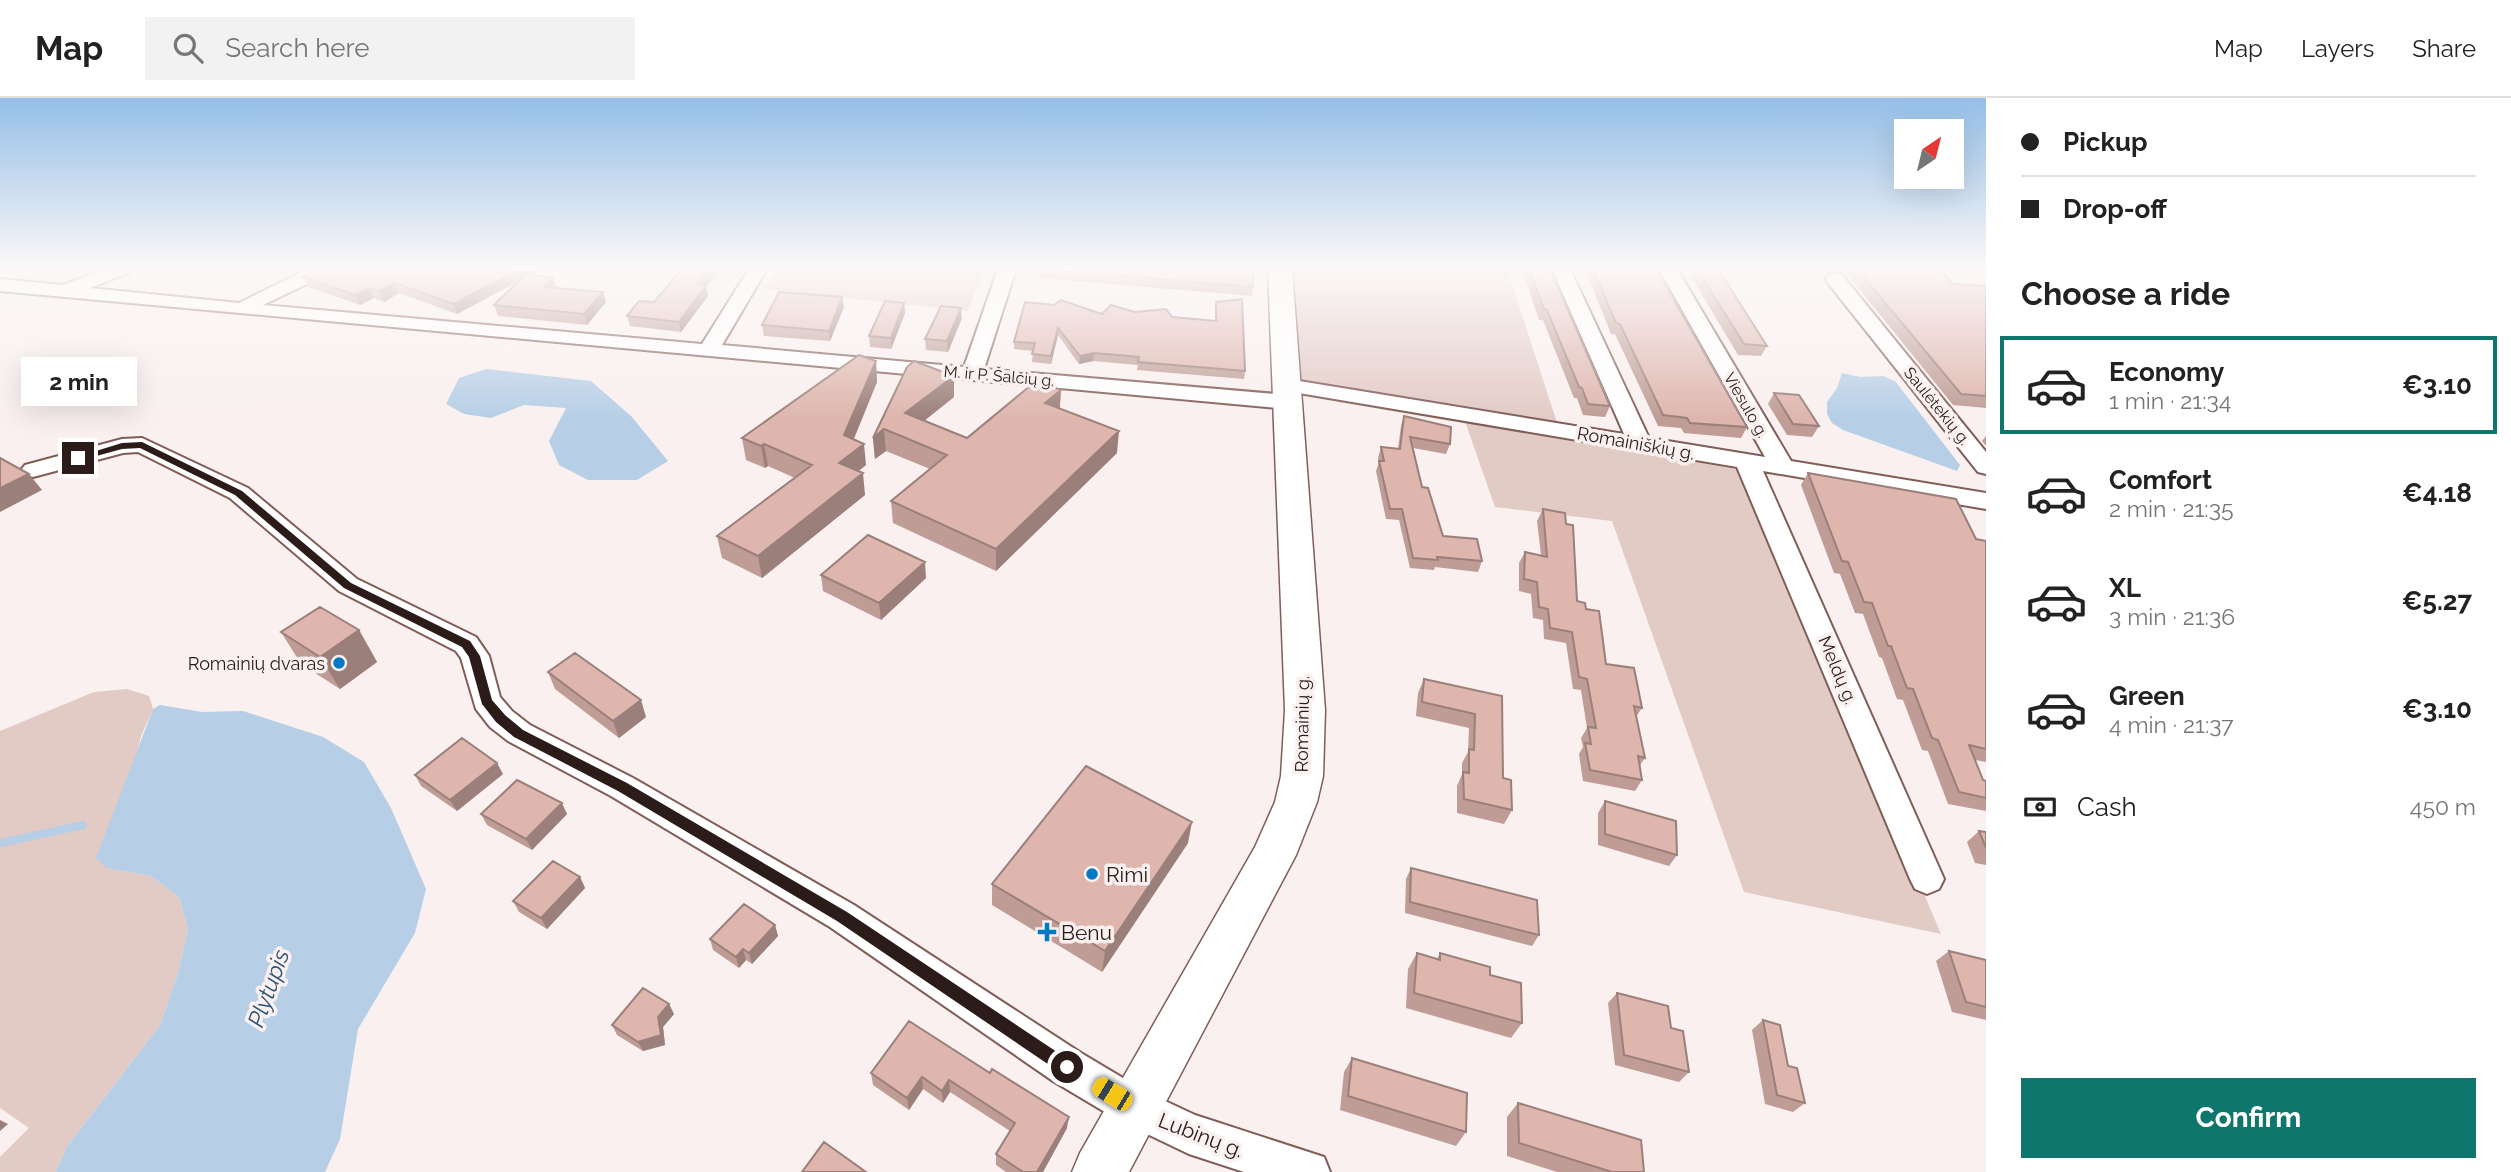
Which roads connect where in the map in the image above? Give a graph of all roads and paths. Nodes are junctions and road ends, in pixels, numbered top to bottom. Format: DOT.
graph roads {
  1 [pos="355,319"];
  2 [pos="727,319"];
  3 [pos="990,319"];
  4 [pos="1283,319"];
  5 [pos="1584,319"];
  6 [pos="1697,319"];
  7 [pos="1867,319"];
  8 [pos="708,351"];
  9 [pos="972,373"];
  10 [pos="1287,394"];
  11 [pos="1640,444"];
  12 [pos="1747,462"];
  13 [pos="1986,467"];
  14 [pos="1783,468"];
  15 [pos="33,470"];
  16 [pos="1986,501"];
  17 [pos="1927,879"];
  18 [pos="1134,1107"];
  19 [pos="1099,1172"];
  20 [pos="1309,1172"];
  1 -- 8 [label="street, M. ir P. Šalčių g."];
  2 -- 8 [label="street"];
  3 -- 9 [label="street"];
  4 -- 10 [label="main road, Romainių g."];
  5 -- 11 [label="street"];
  6 -- 14 [label="street, Viesulo g."];
  7 -- 13 [label="street, Saulėtekių g."];
  8 -- 9 [label="street, M. ir P. Šalčių g."];
  9 -- 10 [label="street, M. ir P. Šalčių g."];
  10 -- 11 [label="street, Romainiškių g."];
  10 -- 18 [label="main road, Romainių g."];
  11 -- 12 [label="street, Romainiškių g."];
  12 -- 14 [label="street, Romainiškių g."];
  12 -- 17 [label="street, Meldų g."];
  14 -- 16 [label="street, Romainiškių g."];
  15 -- 18 [label="street, Lubinų g."];
  18 -- 19 [label="main road, Romainių g."];
  18 -- 20 [label="street, Lubinų g."];
}
